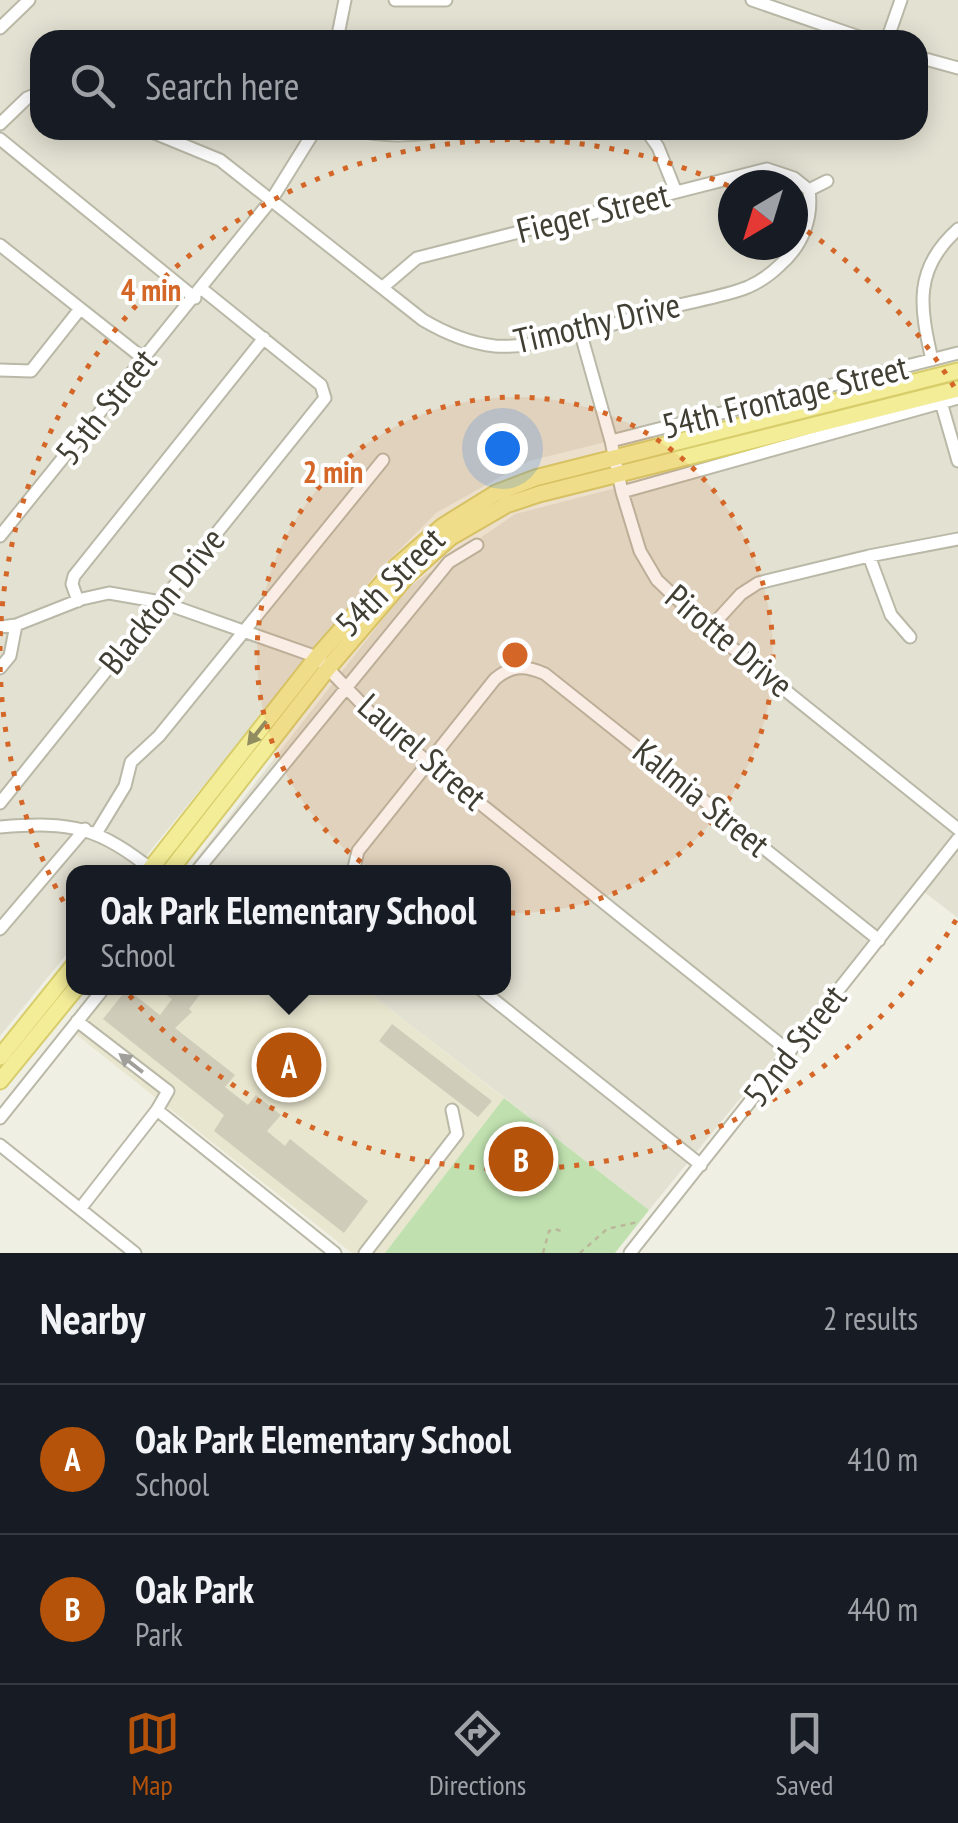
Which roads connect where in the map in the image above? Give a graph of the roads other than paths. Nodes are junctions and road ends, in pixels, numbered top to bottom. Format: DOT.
graph roads {
  1 [pos="29,0"];
  2 [pos="345,0"];
  3 [pos="396,0"];
  4 [pos="446,0"];
  5 [pos="752,0"];
  6 [pos="901,0"];
  7 [pos="0,28"];
  8 [pos="339,30"];
  9 [pos="839,30"];
  10 [pos="890,30"];
  11 [pos="928,60"];
  12 [pos="958,68"];
  13 [pos="30,97"];
  14 [pos="0,124"];
  15 [pos="0,139"];
  16 [pos="171,140"];
  17 [pos="309,140"];
  18 [pos="654,140"];
  19 [pos="827,181"];
  20 [pos="809,190"];
  21 [pos="676,192"];
  22 [pos="272,199"];
  23 [pos="958,229"];
  24 [pos="0,245"];
  25 [pos="382,287"];
  26 [pos="198,294"];
  27 [pos="80,308"];
  28 [pos="580,332"];
  29 [pos="264,338"];
  30 [pos="958,353"];
  31 [pos="144,359"];
  32 [pos="932,360"];
  33 [pos="0,370"];
  34 [pos="958,371"];
  35 [pos="958,389"];
  36 [pos="958,398"];
  37 [pos="941,402"];
  38 [pos="612,449"];
  39 [pos="383,460"];
  40 [pos="958,461"];
  41 [pos="620,484"];
  42 [pos="0,536"];
  43 [pos="958,539"];
  44 [pos="476,545"];
  45 [pos="869,556"];
  46 [pos="78,601"];
  47 [pos="161,602"];
  48 [pos="16,625"];
  49 [pos="0,628"];
  50 [pos="710,629"];
  51 [pos="245,630"];
  52 [pos="910,637"];
  53 [pos="323,662"];
  54 [pos="0,668"];
  55 [pos="347,685"];
  56 [pos="428,763"];
  57 [pos="0,803"];
  58 [pos="0,827"];
  59 [pos="958,829"];
  60 [pos="91,830"];
  61 [pos="958,839"];
  62 [pos="143,865"];
  63 [pos="157,865"];
  64 [pos="174,865"];
  65 [pos="202,865"];
  66 [pos="354,865"];
  67 [pos="0,929"];
  68 [pos="879,940"];
  69 [pos="66,975"];
  70 [pos="70,995"];
  71 [pos="98,995"];
  72 [pos="488,995"];
  73 [pos="77,1021"];
  74 [pos="790,1052"];
  75 [pos="0,1057"];
  76 [pos="0,1082"];
  77 [pos="157,1110"];
  78 [pos="452,1110"];
  79 [pos="0,1118"];
  80 [pos="0,1145"];
  81 [pos="701,1165"];
  82 [pos="80,1210"];
  83 [pos="135,1253"];
  84 [pos="335,1253"];
  85 [pos="365,1253"];
  86 [pos="630,1253"];
  1 -- 7 [label="street"];
  2 -- 8 [label="street"];
  3 -- 4 [label="street"];
  5 -- 9 [label="street"];
  6 -- 10 [label="street"];
  11 -- 12 [label="street"];
  13 -- 14 [label="street"];
  15 -- 26 [label="street"];
  16 -- 22 [label="street, Timothy Drive"];
  17 -- 22 [label="street, 55th Street"];
  18 -- 21 [label="street"];
  19 -- 20 [label="street"];
  20 -- 21 [label="street, Fieger Street"];
  20 -- 28 [label="street, Timothy Drive"];
  21 -- 25 [label="street, Fieger Street"];
  22 -- 25 [label="street, Timothy Drive"];
  22 -- 26 [label="street, 55th Street"];
  23 -- 32 [label="street"];
  24 -- 27 [label="street"];
  25 -- 28 [label="street, Timothy Drive"];
  26 -- 29 [label="street"];
  26 -- 31 [label="street, 55th Street"];
  27 -- 31 [label="street"];
  27 -- 33 [label="street"];
  28 -- 38 [label="street, Pirotte Drive"];
  29 -- 46 [label="street"];
  29 -- 47 [label="street, Blackton Drive"];
  30 -- 32 [label="street, 54th Frontage Street"];
  31 -- 42 [label="street, 55th Street"];
  32 -- 38 [label="street, 54th Frontage Street"];
  34 -- 38 [label="main road, 54th Street"];
  35 -- 41 [label="main road, 54th Street"];
  36 -- 37 [label="street, 54th Frontage Street"];
  37 -- 40 [label="street"];
  37 -- 41 [label="street, 54th Frontage Street"];
  38 -- 41 [label="street, Pirotte Drive"];
  38 -- 53 [label="main road, 54th Street"];
  39 -- 51 [label="street"];
  41 -- 50 [label="street, Pirotte Drive"];
  41 -- 53 [label="main road, 54th Street"];
  43 -- 45 [label="street"];
  44 -- 55 [label="street"];
  45 -- 50 [label="street"];
  45 -- 52 [label="street"];
  46 -- 47 [label="street, Laurel Street"];
  46 -- 48 [label="street, Laurel Street"];
  47 -- 51 [label="street, Laurel Street"];
  47 -- 57 [label="street, Blackton Drive"];
  48 -- 49 [label="street, Laurel Street"];
  48 -- 54 [label="street"];
  50 -- 59 [label="street, Pirotte Drive"];
  51 -- 53 [label="street, Laurel Street"];
  51 -- 60 [label="street"];
  53 -- 55 [label="street, Laurel Street"];
  53 -- 63 [label="main road, 54th Street, one-way"];
  53 -- 64 [label="main road, 54th Street"];
  55 -- 56 [label="street, Laurel Street"];
  55 -- 65 [label="street"];
  56 -- 66 [label="street"];
  56 -- 68 [label="street, Kalmia Street"];
  56 -- 74 [label="street, Laurel Street"];
  58 -- 60 [label="street"];
  60 -- 62 [label="street"];
  60 -- 67 [label="street"];
  61 -- 68 [label="street, 52nd Street"];
  68 -- 74 [label="street, 52nd Street"];
  69 -- 75 [label="main road"];
  70 -- 76 [label="main road"];
  71 -- 73 [label="street"];
  72 -- 81 [label="street"];
  77 -- 73 [label="street, one-way"];
  73 -- 79 [label="street"];
  74 -- 81 [label="street, 52nd Street"];
  77 -- 82 [label="street"];
  77 -- 84 [label="street"];
  78 -- 85 [label="street"];
  80 -- 82 [label="street"];
  81 -- 86 [label="street, 52nd Street"];
  82 -- 83 [label="street"];
}
